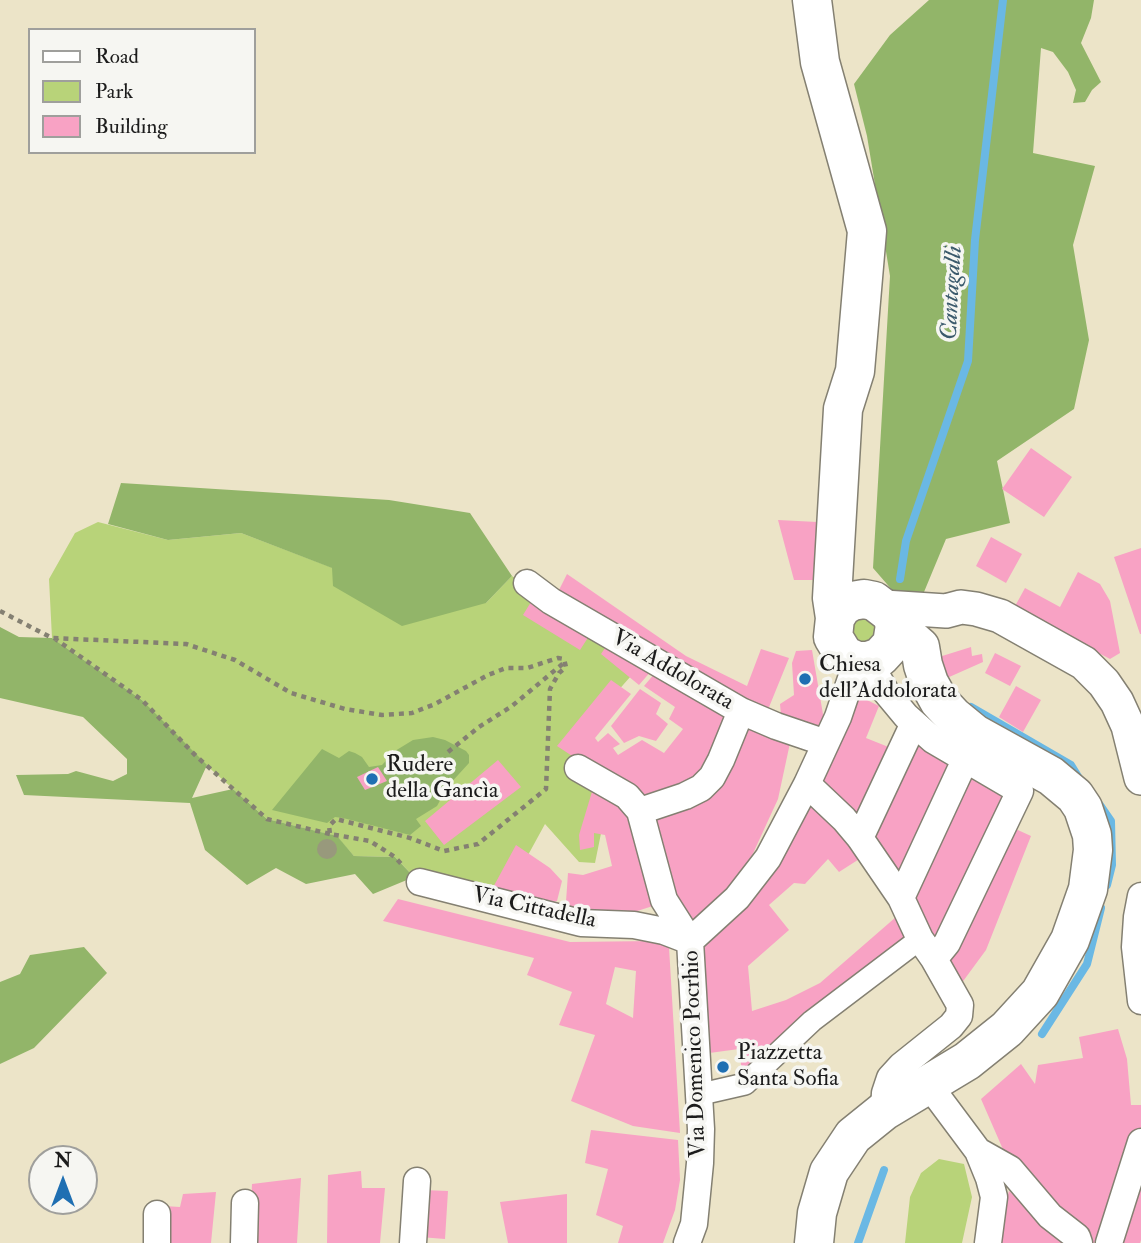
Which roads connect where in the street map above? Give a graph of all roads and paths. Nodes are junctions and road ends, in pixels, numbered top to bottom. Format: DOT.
graph roads {
  1 [pos="812,0"];
  2 [pos="855,371"];
  3 [pos="527,583"];
  4 [pos="0,611"];
  5 [pos="946,611"];
  6 [pos="52,638"];
  7 [pos="889,643"];
  8 [pos="566,661"];
  9 [pos="741,711"];
  10 [pos="914,723"];
  11 [pos="826,743"];
  12 [pos="448,752"];
  13 [pos="965,760"];
  14 [pos="578,768"];
  15 [pos="1141,778"];
  16 [pos="807,784"];
  17 [pos="640,811"];
  18 [pos="330,834"];
  19 [pos="860,838"];
  20 [pos="420,882"];
  21 [pos="1141,896"];
  22 [pos="901,898"];
  23 [pos="690,941"];
  24 [pos="927,949"];
  25 [pos="1141,1001"];
  26 [pos="929,1084"];
  27 [pos="697,1095"];
  28 [pos="884,1111"];
  29 [pos="1141,1142"];
  30 [pos="978,1151"];
  31 [pos="417,1181"];
  32 [pos="245,1203"];
  33 [pos="157,1214"];
  34 [pos="157,1243"];
  35 [pos="244,1243"];
  36 [pos="413,1243"];
  37 [pos="687,1243"];
  38 [pos="814,1243"];
  39 [pos="988,1243"];
  40 [pos="1079,1243"];
  41 [pos="1109,1243"];
  1 -- 2 [label="main road"];
  2 -- 7 [label="main road"];
  2 -- 7 [label="main road"];
  3 -- 9 [label="street, Via Addolorata"];
  4 -- 6 [label="path"];
  5 -- 7 [label="street"];
  5 -- 7 [label="street"];
  5 -- 15 [label="street"];
  6 -- 8 [label="path"];
  6 -- 18 [label="path"];
  7 -- 10 [label="street"];
  7 -- 11 [label="street, Via Domenico Pocrhio"];
  7 -- 26 [label="main road"];
  8 -- 12 [label="path"];
  8 -- 18 [label="path"];
  9 -- 11 [label="street, Via Addolorata"];
  9 -- 17 [label="street"];
  10 -- 13 [label="street"];
  10 -- 19 [label="street"];
  11 -- 16 [label="street, Via Domenico Pocrhio"];
  13 -- 22 [label="street"];
  13 -- 24 [label="street"];
  14 -- 17 [label="street"];
  16 -- 19 [label="street"];
  16 -- 23 [label="street, Via Domenico Pocrhio"];
  17 -- 23 [label="street"];
  18 -- 20 [label="path"];
  19 -- 22 [label="street"];
  20 -- 23 [label="street, Via Cittadella"];
  21 -- 25 [label="street"];
  22 -- 24 [label="street"];
  23 -- 27 [label="street, Via Domenico Pocrhio"];
  24 -- 27 [label="street"];
  24 -- 28 [label="street"];
  26 -- 28 [label="main road"];
  26 -- 30 [label="street"];
  27 -- 37 [label="street, Via Domenico Pocrhio"];
  28 -- 38 [label="main road"];
  29 -- 41 [label="street"];
  30 -- 39 [label="street"];
  30 -- 40 [label="street"];
  31 -- 36 [label="street"];
  32 -- 35 [label="street"];
  33 -- 34 [label="street"];
}
